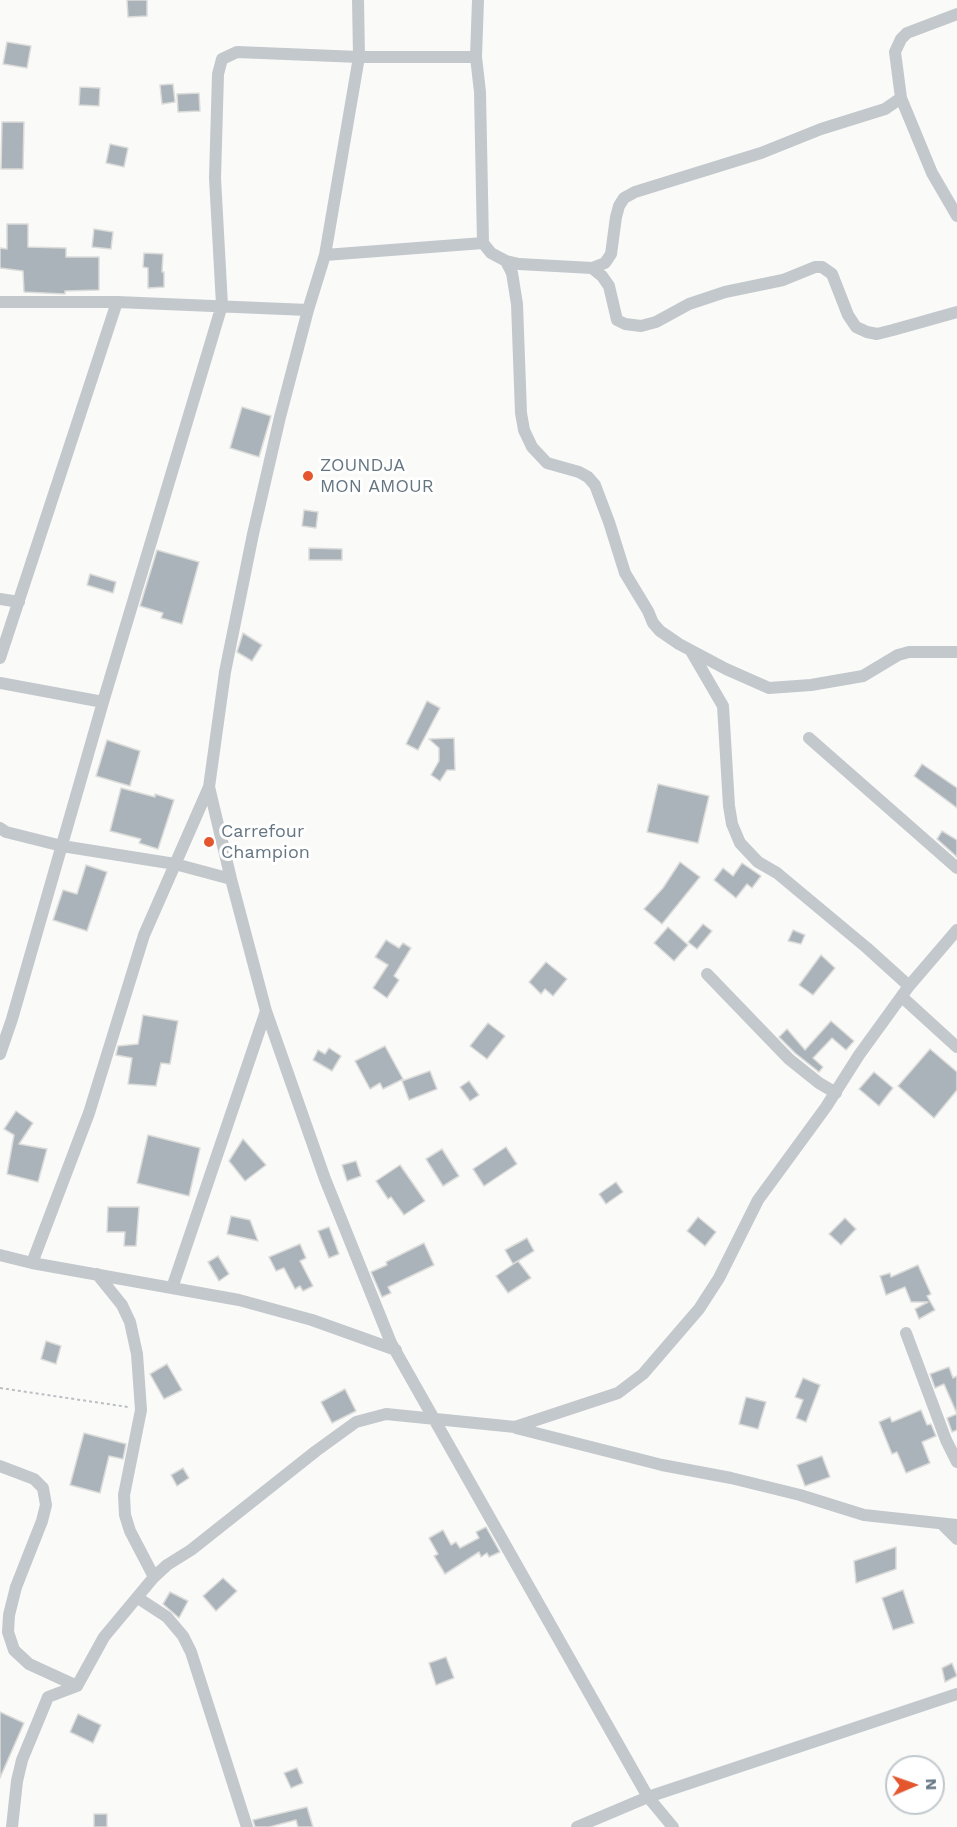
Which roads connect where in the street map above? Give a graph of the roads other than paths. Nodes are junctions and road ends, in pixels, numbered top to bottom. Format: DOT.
graph roads {
  1 [pos="358,0"];
  2 [pos="478,0"];
  3 [pos="957,14"];
  4 [pos="359,57"];
  5 [pos="476,57"];
  6 [pos="901,98"];
  7 [pos="957,216"];
  8 [pos="483,243"];
  9 [pos="326,255"];
  10 [pos="506,261"];
  11 [pos="592,268"];
  12 [pos="0,302"];
  13 [pos="117,302"];
  14 [pos="222,305"];
  15 [pos="308,310"];
  16 [pos="957,312"];
  17 [pos="0,599"];
  18 [pos="19,602"];
  19 [pos="690,650"];
  20 [pos="957,652"];
  21 [pos="0,658"];
  22 [pos="0,683"];
  23 [pos="103,702"];
  24 [pos="809,738"];
  25 [pos="209,787"];
  26 [pos="0,828"];
  27 [pos="62,846"];
  28 [pos="175,864"];
  29 [pos="957,868"];
  30 [pos="231,879"];
  31 [pos="957,930"];
  32 [pos="707,974"];
  33 [pos="905,992"];
  34 [pos="266,1011"];
  35 [pos="957,1047"];
  36 [pos="0,1054"];
  37 [pos="836,1093"];
  38 [pos="0,1255"];
  39 [pos="32,1263"];
  40 [pos="96,1274"];
  41 [pos="172,1288"];
  42 [pos="906,1333"];
  43 [pos="396,1350"];
  44 [pos="433,1419"];
  45 [pos="514,1428"];
  46 [pos="957,1462"];
  47 [pos="0,1466"];
  48 [pos="942,1524"];
  49 [pos="957,1525"];
  50 [pos="957,1539"];
  51 [pos="154,1577"];
  52 [pos="138,1598"];
  53 [pos="77,1686"];
  54 [pos="957,1694"];
  55 [pos="648,1797"];
  56 [pos="12,1827"];
  57 [pos="247,1827"];
  58 [pos="577,1827"];
  59 [pos="673,1827"];
  1 -- 4 [label="street"];
  2 -- 5 [label="street"];
  3 -- 6 [label="street"];
  4 -- 5 [label="street"];
  4 -- 9 [label="street"];
  4 -- 14 [label="street"];
  5 -- 8 [label="street"];
  6 -- 7 [label="street"];
  6 -- 11 [label="street"];
  8 -- 9 [label="street"];
  8 -- 10 [label="street"];
  9 -- 15 [label="street"];
  10 -- 11 [label="street"];
  10 -- 19 [label="street"];
  11 -- 16 [label="street"];
  12 -- 13 [label="street"];
  13 -- 14 [label="street"];
  13 -- 18 [label="street"];
  14 -- 15 [label="street"];
  14 -- 23 [label="street"];
  15 -- 25 [label="street"];
  17 -- 18 [label="street"];
  18 -- 21 [label="street"];
  19 -- 20 [label="street"];
  19 -- 33 [label="street"];
  22 -- 23 [label="street"];
  23 -- 27 [label="street"];
  24 -- 29 [label="street"];
  25 -- 28 [label="street"];
  25 -- 30 [label="street"];
  26 -- 27 [label="street"];
  27 -- 28 [label="street"];
  27 -- 36 [label="street"];
  28 -- 30 [label="street"];
  28 -- 39 [label="street"];
  30 -- 34 [label="street"];
  31 -- 33 [label="street"];
  32 -- 37 [label="street"];
  33 -- 35 [label="street"];
  33 -- 37 [label="street"];
  34 -- 41 [label="street"];
  34 -- 43 [label="street"];
  37 -- 45 [label="street"];
  38 -- 39 [label="street"];
  39 -- 40 [label="street"];
  40 -- 41 [label="street"];
  40 -- 51 [label="street"];
  41 -- 43 [label="street"];
  42 -- 46 [label="street"];
  43 -- 44 [label="street"];
  44 -- 45 [label="street"];
  44 -- 51 [label="street"];
  44 -- 55 [label="street"];
  45 -- 48 [label="street"];
  47 -- 53 [label="street"];
  48 -- 49 [label="street"];
  48 -- 50 [label="street"];
  51 -- 52 [label="street"];
  52 -- 53 [label="street"];
  52 -- 57 [label="street"];
  53 -- 56 [label="street"];
  54 -- 55 [label="street"];
  55 -- 58 [label="street"];
  55 -- 59 [label="street"];
}
